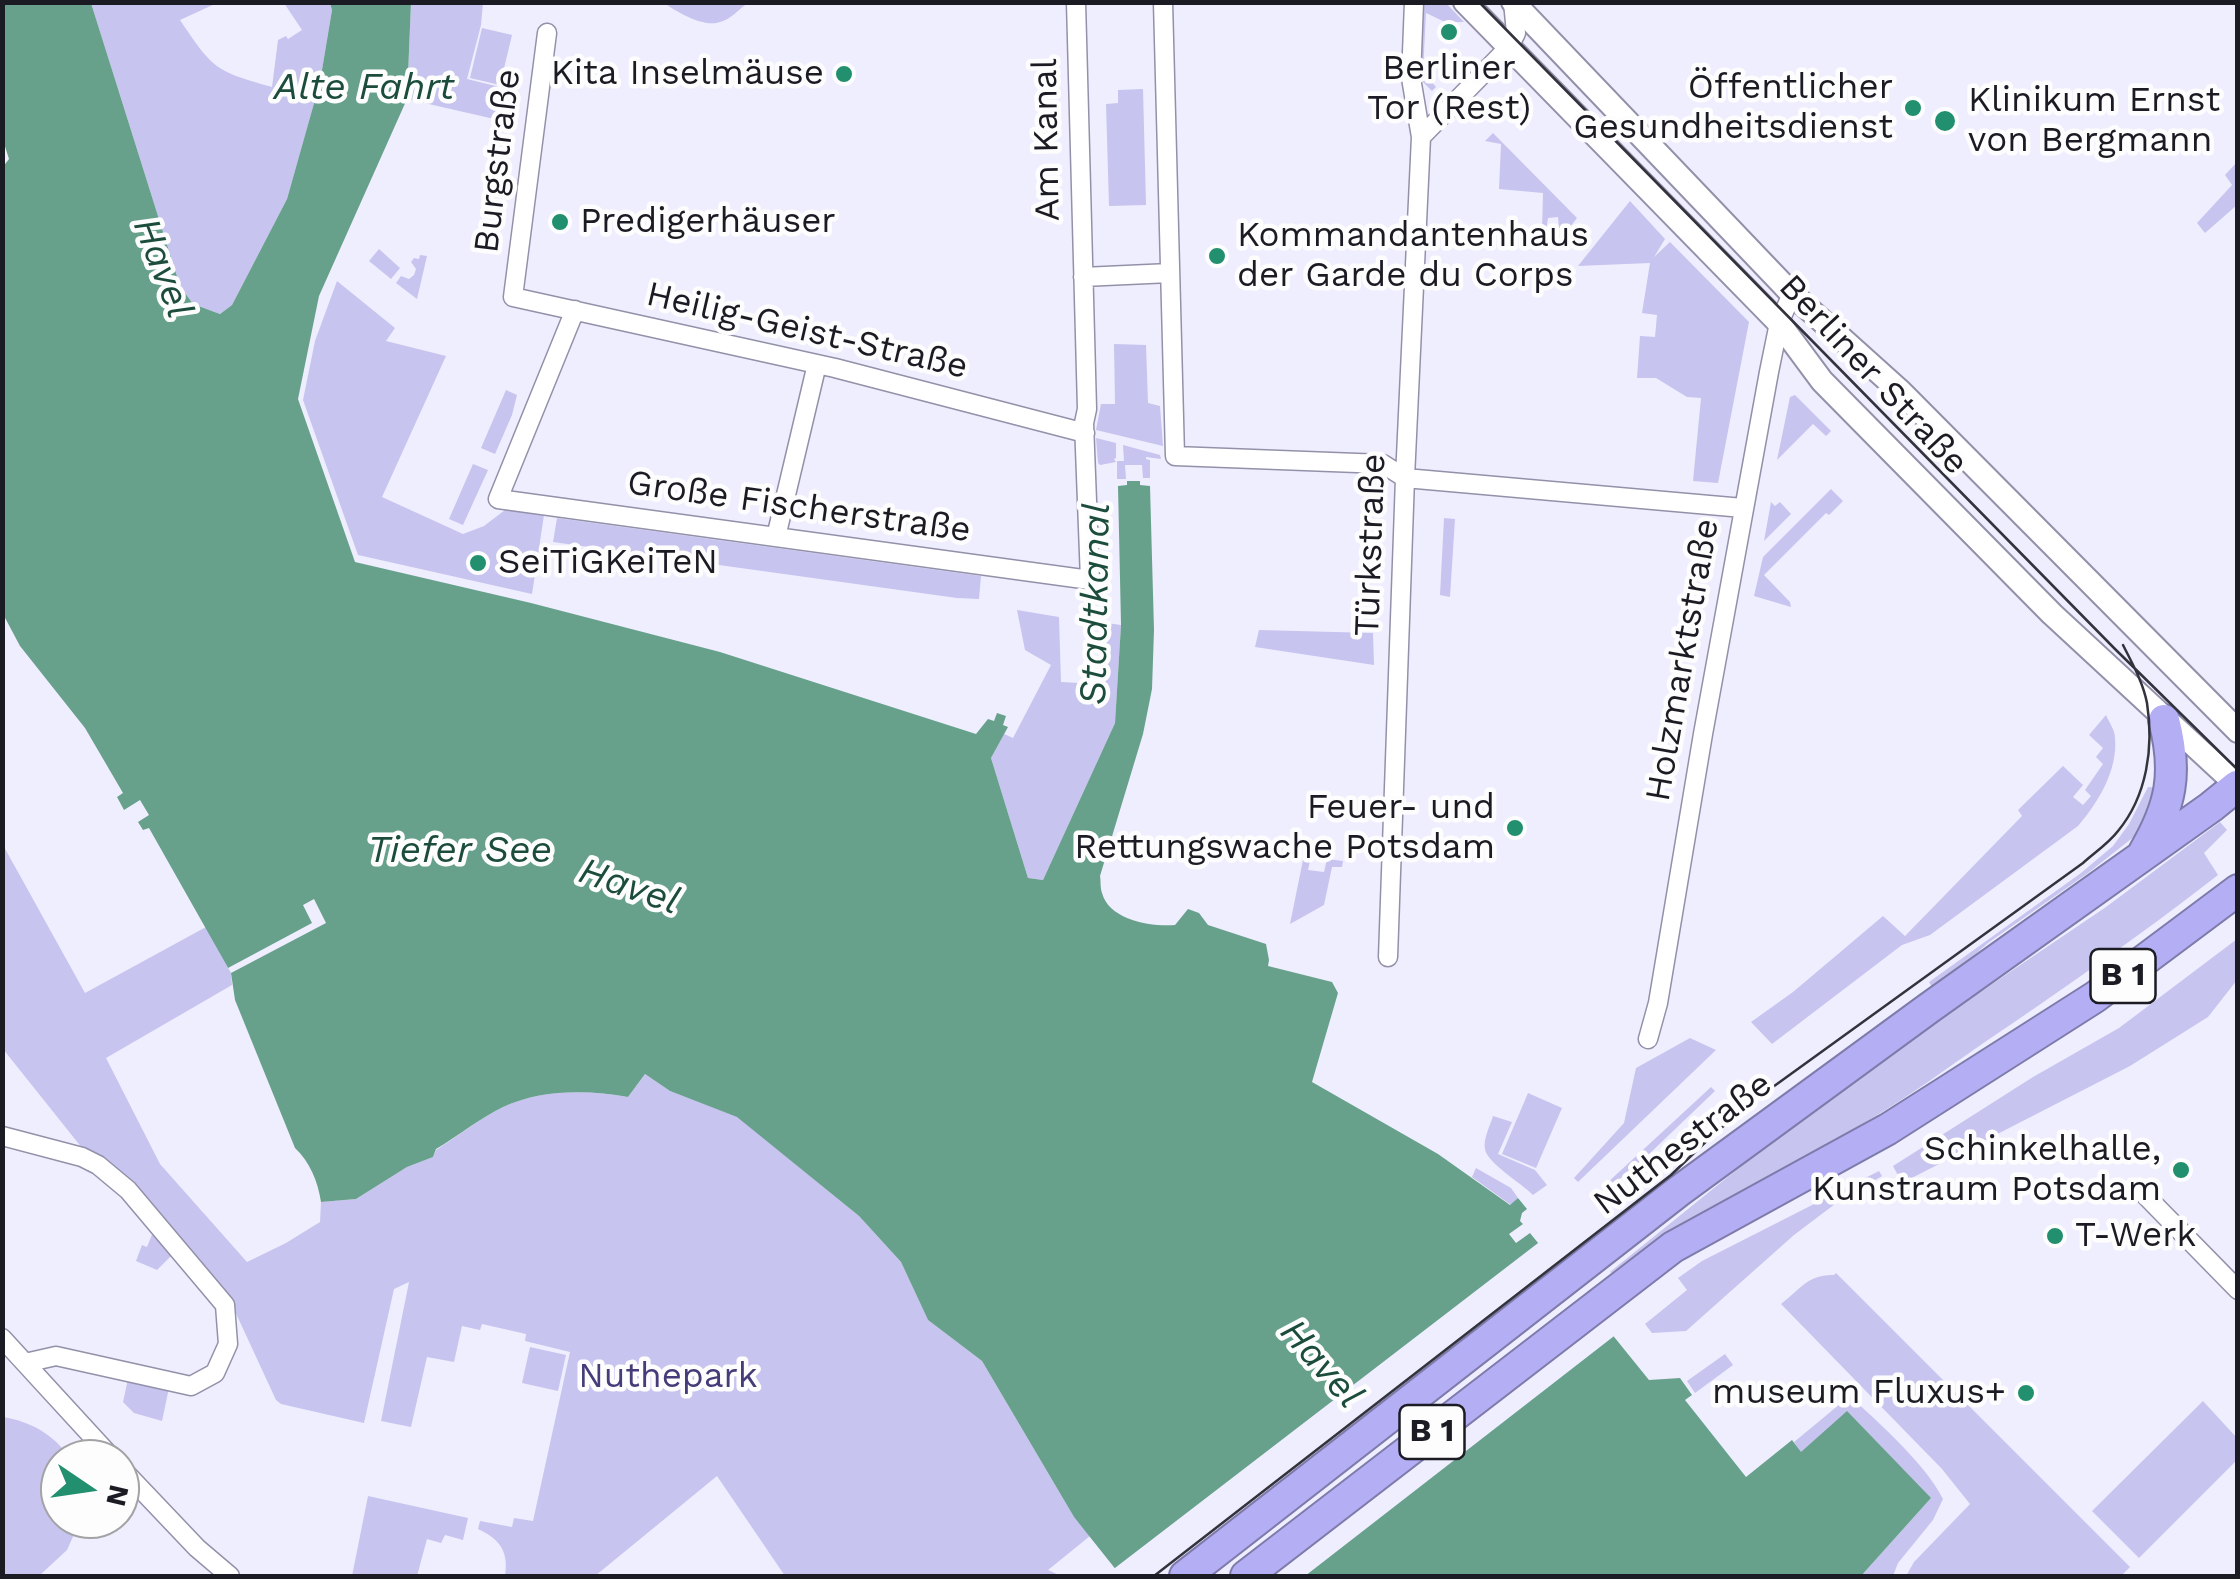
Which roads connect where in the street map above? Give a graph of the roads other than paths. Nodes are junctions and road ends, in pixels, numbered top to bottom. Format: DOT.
graph roads {
  1 [pos="1076,2"];
  2 [pos="1164,2"];
  3 [pos="1414,2"];
  4 [pos="1465,2"];
  5 [pos="1513,2"];
  6 [pos="547,34"];
  7 [pos="1509,47"];
  8 [pos="1421,137"];
  9 [pos="1170,274"];
  10 [pos="1082,277"];
  11 [pos="1792,294"];
  12 [pos="513,297"];
  13 [pos="574,310"];
  14 [pos="1779,322"];
  15 [pos="816,364"];
  16 [pos="1084,433"];
  17 [pos="1405,478"];
  18 [pos="1742,508"];
  19 [pos="776,537"];
  20 [pos="1090,580"];
  21 [pos="2164,720"];
  22 [pos="2238,731"];
  23 [pos="2237,786"];
  24 [pos="2140,859"];
  25 [pos="2238,890"];
  26 [pos="1388,956"];
  27 [pos="1648,1039"];
  28 [pos="2,1136"];
  29 [pos="2142,1192"];
  30 [pos="2238,1290"];
  31 [pos="2,1338"];
  32 [pos="25,1363"];
  33 [pos="94,1439"];
  34 [pos="140,1488"];
  35 [pos="230,1576"];
  36 [pos="1185,1576"];
  37 [pos="1246,1576"];
  1 -- 10 [label="street, Am Kanal"];
  2 -- 9 [label="street"];
  3 -- 8 [label="street, Türkstraße"];
  4 -- 7 [label="street, Berliner Straße"];
  5 -- 7 [label="street"];
  5 -- 11 [label="street, Berliner Straße"];
  6 -- 12 [label="street, Burgstraße"];
  7 -- 8 [label="street"];
  7 -- 14 [label="street, Berliner Straße"];
  8 -- 17 [label="street, Türkstraße"];
  9 -- 10 [label="street"];
  9 -- 17 [label="street"];
  10 -- 16 [label="street, Am Kanal"];
  11 -- 14 [label="street, Holzmarktstraße"];
  11 -- 22 [label="street, Berliner Straße"];
  12 -- 13 [label="street, Heilig-Geist-Straße"];
  13 -- 15 [label="street, Heilig-Geist-Straße"];
  13 -- 19 [label="street, Große Fischerstraße"];
  14 -- 18 [label="street, Holzmarktstraße"];
  14 -- 21 [label="street, Berliner Straße"];
  15 -- 16 [label="street, Heilig-Geist-Straße"];
  15 -- 19 [label="street"];
  16 -- 20 [label="street, Am Kanal"];
  17 -- 18 [label="street"];
  17 -- 26 [label="street, Türkstraße"];
  18 -- 27 [label="street, Holzmarktstraße"];
  19 -- 20 [label="street, Große Fischerstraße"];
  21 -- 23 [label="street, Berliner Straße"];
  21 -- 24 [label="highway"];
  23 -- 24 [label="highway, Nuthestraße / B 1"];
  24 -- 36 [label="highway, Nuthestraße / B 1"];
  25 -- 37 [label="highway, B 1"];
  28 -- 32 [label="street"];
  29 -- 30 [label="street"];
  31 -- 32 [label="street"];
  32 -- 33 [label="street"];
  34 -- 35 [label="street"];
}
